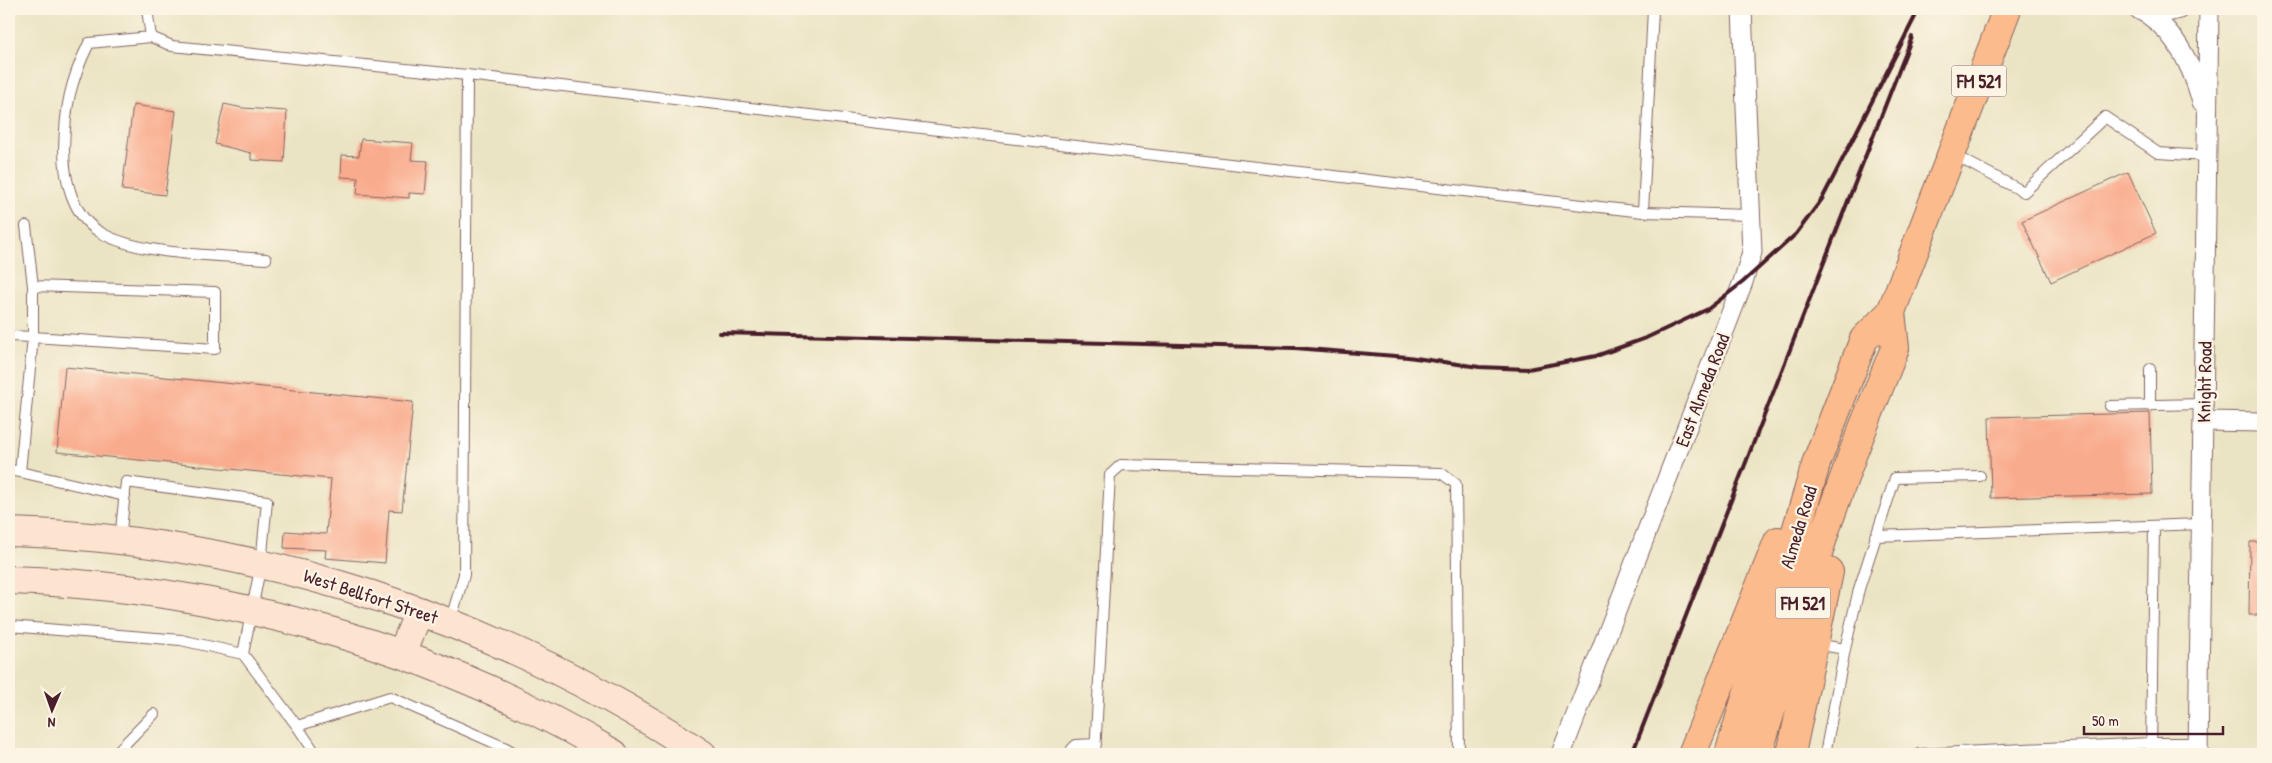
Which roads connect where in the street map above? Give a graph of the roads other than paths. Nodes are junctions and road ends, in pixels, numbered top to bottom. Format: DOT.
graph roads {
  1 [pos="147,9"];
  2 [pos="1652,9"];
  3 [pos="1742,9"];
  4 [pos="2007,9"];
  5 [pos="2179,9"];
  6 [pos="2209,9"];
  7 [pos="2142,11"];
  8 [pos="151,37"];
  9 [pos="467,75"];
  10 [pos="2208,125"];
  11 [pos="1952,154"];
  12 [pos="2207,156"];
  13 [pos="1643,212"];
  14 [pos="1751,214"];
  15 [pos="26,226"];
  16 [pos="266,259"];
  17 [pos="33,286"];
  18 [pos="1891,312"];
  19 [pos="9,336"];
  20 [pos="33,337"];
  21 [pos="2150,369"];
  22 [pos="2110,406"];
  23 [pos="2150,406"];
  24 [pos="2203,413"];
  25 [pos="2263,422"];
  26 [pos="1853,453"];
  27 [pos="1817,461"];
  28 [pos="9,470"];
  29 [pos="20,472"];
  30 [pos="1980,476"];
  31 [pos="125,496"];
  32 [pos="2202,524"];
  33 [pos="2154,526"];
  34 [pos="9,532"];
  35 [pos="1875,536"];
  36 [pos="120,540"];
  37 [pos="261,564"];
  38 [pos="9,580"];
  39 [pos="252,610"];
  40 [pos="419,611"];
  41 [pos="450,622"];
  42 [pos="9,626"];
  43 [pos="1814,644"];
  44 [pos="1845,649"];
  45 [pos="243,654"];
  46 [pos="402,654"];
  47 [pos="154,714"];
  48 [pos="297,726"];
  49 [pos="2151,743"];
  50 [pos="1095,749"];
  51 [pos="2198,749"];
  52 [pos="115,754"];
  53 [pos="316,754"];
  54 [pos="516,754"];
  55 [pos="614,754"];
  56 [pos="702,754"];
  57 [pos="1072,754"];
  58 [pos="1459,754"];
  59 [pos="1561,754"];
  60 [pos="1692,754"];
  61 [pos="1729,754"];
  62 [pos="1758,754"];
  63 [pos="1791,754"];
  64 [pos="1825,754"];
  65 [pos="1919,754"];
  66 [pos="2151,754"];
  1 -- 8 [label="lane"];
  2 -- 13 [label="lane"];
  3 -- 14 [label="street, East Almeda Road"];
  4 -- 11 [label="main road, Almeda Road / FM 521"];
  5 -- 7 [label="street"];
  6 -- 10 [label="street, Knight Road"];
  7 -- 10 [label="street"];
  8 -- 9 [label="lane"];
  8 -- 16 [label="lane"];
  9 -- 13 [label="lane"];
  9 -- 41 [label="lane"];
  10 -- 12 [label="street, Knight Road"];
  11 -- 12 [label="lane"];
  11 -- 18 [label="main road, Almeda Road / FM 521"];
  12 -- 24 [label="street, Knight Road"];
  13 -- 14 [label="lane"];
  14 -- 59 [label="street, East Almeda Road"];
  15 -- 17 [label="lane"];
  17 -- 20 [label="lane"];
  17 -- 20 [label="lane"];
  18 -- 26 [label="main road, Almeda Road / FM 521"];
  18 -- 27 [label="main road, Almeda Road / FM 521"];
  19 -- 20 [label="lane"];
  20 -- 29 [label="lane"];
  21 -- 23 [label="lane"];
  22 -- 23 [label="lane"];
  23 -- 24 [label="lane"];
  24 -- 25 [label="street"];
  24 -- 32 [label="street, Knight Road"];
  26 -- 43 [label="main road"];
  26 -- 62 [label="main road, Almeda Road / FM 521"];
  27 -- 60 [label="main road"];
  27 -- 61 [label="main road, Almeda Road / FM 521"];
  28 -- 29 [label="lane"];
  29 -- 31 [label="lane"];
  30 -- 35 [label="lane"];
  31 -- 36 [label="lane"];
  31 -- 37 [label="lane"];
  32 -- 33 [label="lane"];
  32 -- 51 [label="street, Knight Road"];
  33 -- 35 [label="lane"];
  33 -- 49 [label="lane"];
  34 -- 36 [label="main road, West Bellfort Street"];
  35 -- 44 [label="lane"];
  36 -- 37 [label="main road, West Bellfort Street"];
  37 -- 39 [label="lane"];
  37 -- 40 [label="main road, West Bellfort Street"];
  38 -- 39 [label="main road"];
  39 -- 45 [label="lane"];
  39 -- 46 [label="main road"];
  40 -- 41 [label="main road, West Bellfort Street"];
  40 -- 46 [label="main road"];
  41 -- 56 [label="main road, West Bellfort Street"];
  42 -- 45 [label="lane"];
  43 -- 44 [label="lane"];
  43 -- 63 [label="main road"];
  44 -- 64 [label="lane"];
  45 -- 48 [label="lane"];
  46 -- 55 [label="main road"];
  47 -- 52 [label="lane"];
  48 -- 53 [label="lane"];
  48 -- 54 [label="lane"];
  49 -- 51 [label="lane"];
  49 -- 65 [label="lane"];
  49 -- 66 [label="lane"];
  50 -- 57 [label="lane"];
  50 -- 58 [label="lane"];
}
